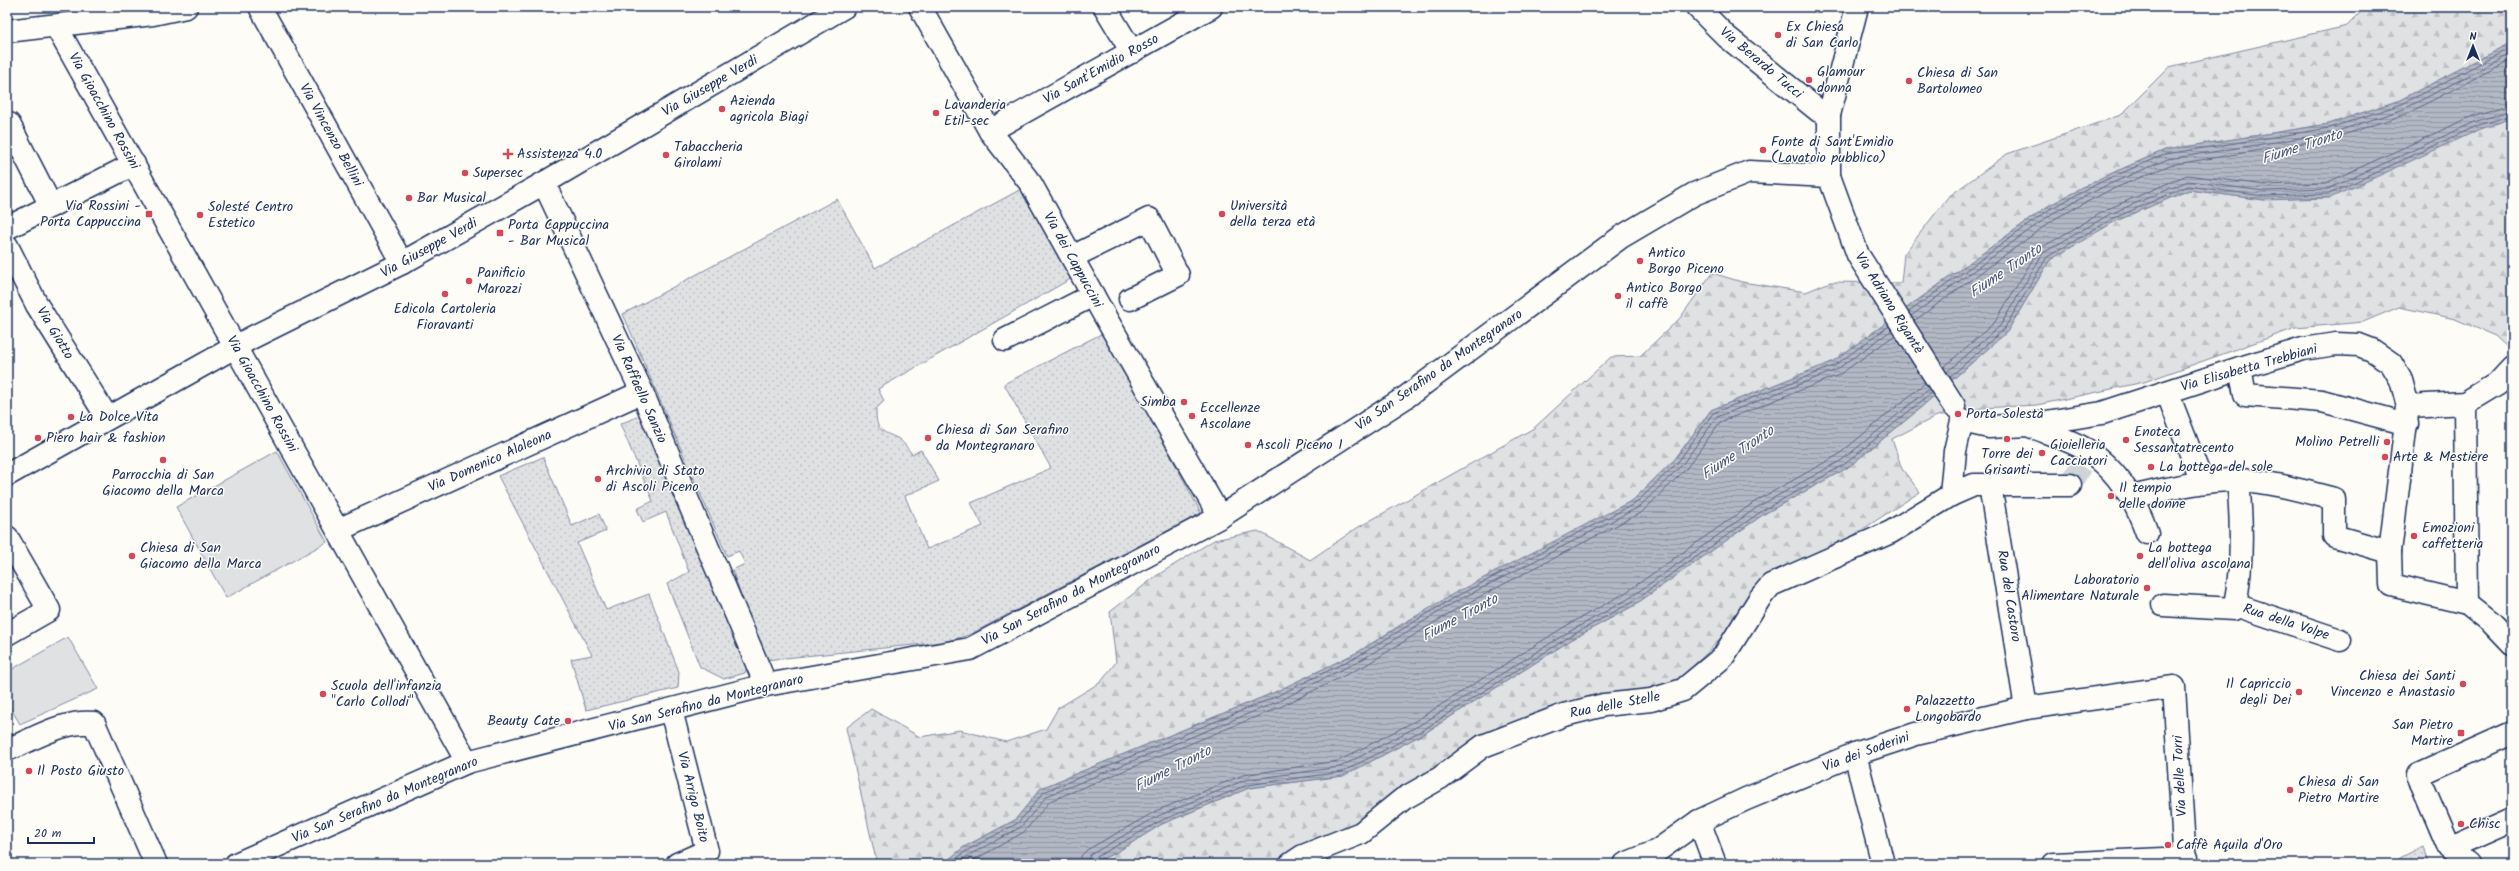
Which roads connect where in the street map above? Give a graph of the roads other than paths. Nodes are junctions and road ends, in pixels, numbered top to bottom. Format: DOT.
graph roads {
  1 [pos="186,7"];
  2 [pos="260,7"];
  3 [pos="844,7"];
  4 [pos="920,7"];
  5 [pos="1105,7"];
  6 [pos="1211,7"];
  7 [pos="1697,7"];
  8 [pos="1857,7"];
  9 [pos="56,26"];
  10 [pos="7,30"];
  11 [pos="1132,52"];
  12 [pos="1829,115"];
  13 [pos="7,124"];
  14 [pos="990,131"];
  15 [pos="134,164"];
  16 [pos="1829,176"];
  17 [pos="544,183"];
  18 [pos="51,206"];
  19 [pos="7,228"];
  20 [pos="7,246"];
  21 [pos="1072,257"];
  22 [pos="402,263"];
  23 [pos="1130,299"];
  24 [pos="1098,304"];
  25 [pos="1005,340"];
  26 [pos="236,347"];
  27 [pos="2240,368"];
  28 [pos="2512,368"];
  29 [pos="642,392"];
  30 [pos="2166,392"];
  31 [pos="2465,403"];
  32 [pos="1958,413"];
  33 [pos="2408,415"];
  34 [pos="107,417"];
  35 [pos="2028,425"];
  36 [pos="7,475"];
  37 [pos="2238,480"];
  38 [pos="2202,482"];
  39 [pos="1990,486"];
  40 [pos="2070,486"];
  41 [pos="1951,495"];
  42 [pos="2131,497"];
  43 [pos="1220,517"];
  44 [pos="338,530"];
  45 [pos="2147,533"];
  46 [pos="7,537"];
  47 [pos="2390,552"];
  48 [pos="2467,603"];
  49 [pos="2235,605"];
  50 [pos="2163,606"];
  51 [pos="7,634"];
  52 [pos="2340,640"];
  53 [pos="2512,644"];
  54 [pos="766,685"];
  55 [pos="2174,688"];
  56 [pos="2026,708"];
  57 [pos="671,710"];
  58 [pos="2512,733"];
  59 [pos="8,748"];
  60 [pos="1855,754"];
  61 [pos="467,762"];
  62 [pos="2512,820"];
  63 [pos="1699,821"];
  64 [pos="2449,856"];
  65 [pos="2185,861"];
  66 [pos="156,864"];
  67 [pos="236,864"];
  68 [pos="677,864"];
  69 [pos="1291,864"];
  70 [pos="1625,864"];
  71 [pos="1715,864"];
  72 [pos="1883,864"];
  73 [pos="2054,864"];
  74 [pos="2468,864"];
  1 -- 9 [label="street"];
  2 -- 22 [label="street, Via Vincenzo Bellini"];
  3 -- 17 [label="street, Via Giuseppe Verdi"];
  4 -- 14 [label="street, Via dei Cappuccini"];
  5 -- 11 [label="street"];
  6 -- 11 [label="street, Via Sant'Emidio Rosso"];
  7 -- 12 [label="street, Via Berardo Tucci"];
  8 -- 12 [label="street, Via Adriano Rigantè"];
  9 -- 10 [label="street"];
  9 -- 15 [label="street, Via Gioacchino Rossini"];
  11 -- 14 [label="street, Via Sant'Emidio Rosso"];
  12 -- 16 [label="street, Via Adriano Rigantè"];
  13 -- 18 [label="street"];
  14 -- 21 [label="street, Via dei Cappuccini"];
  15 -- 18 [label="street"];
  15 -- 26 [label="street, Via Gioacchino Rossini"];
  16 -- 32 [label="street, Via Adriano Rigantè"];
  16 -- 43 [label="street, Via San Serafino da Montegranaro"];
  17 -- 22 [label="street, Via Giuseppe Verdi"];
  17 -- 29 [label="street, Via Raffaello Sanzio"];
  18 -- 19 [label="street"];
  20 -- 34 [label="street, Via Giotto"];
  21 -- 23 [label="street"];
  21 -- 24 [label="street, Via dei Cappuccini"];
  22 -- 26 [label="street, Via Giuseppe Verdi"];
  24 -- 25 [label="street"];
  24 -- 43 [label="street, Via dei Cappuccini"];
  26 -- 34 [label="street, Via Giuseppe Verdi"];
  26 -- 44 [label="street, Via Gioacchino Rossini"];
  27 -- 30 [label="street, Via Elisabetta Trebbiani"];
  27 -- 33 [label="street"];
  27 -- 33 [label="street, Via Elisabetta Trebbiani"];
  28 -- 31 [label="street"];
  29 -- 44 [label="street, Via Domenico Alaleona"];
  29 -- 54 [label="street, Via Raffaello Sanzio"];
  30 -- 35 [label="street, Via Elisabetta Trebbiani"];
  30 -- 38 [label="street"];
  31 -- 33 [label="street"];
  31 -- 48 [label="street"];
  32 -- 35 [label="street, Via Elisabetta Trebbiani"];
  32 -- 41 [label="street"];
  33 -- 47 [label="street, Via Elisabetta Trebbiani"];
  34 -- 36 [label="street, Via Giuseppe Verdi"];
  35 -- 42 [label="street"];
  37 -- 38 [label="street"];
  37 -- 47 [label="street"];
  37 -- 49 [label="street"];
  38 -- 42 [label="street"];
  39 -- 40 [label="street, Rua delle Stelle"];
  39 -- 41 [label="street, Rua delle Stelle"];
  39 -- 56 [label="street, Rua del Castoro"];
  41 -- 69 [label="street, Rua delle Stelle"];
  42 -- 45 [label="street"];
  43 -- 54 [label="street, Via San Serafino da Montegranaro"];
  44 -- 61 [label="street, Via Gioacchino Rossini"];
  46 -- 51 [label="street"];
  47 -- 48 [label="street, Via Elisabetta Trebbiani"];
  48 -- 53 [label="street"];
  49 -- 50 [label="street, Rua della Volpe"];
  49 -- 52 [label="street, Rua della Volpe"];
  54 -- 57 [label="street, Via San Serafino da Montegranaro"];
  55 -- 56 [label="street, Via dei Soderini"];
  55 -- 65 [label="street, Via delle Torri"];
  56 -- 60 [label="street, Via dei Soderini"];
  57 -- 61 [label="street, Via San Serafino da Montegranaro"];
  57 -- 68 [label="street, Via Arrigo Boito"];
  58 -- 64 [label="street"];
  59 -- 66 [label="street"];
  60 -- 63 [label="street, Via dei Soderini"];
  60 -- 72 [label="street"];
  61 -- 67 [label="street, Via San Serafino da Montegranaro"];
  62 -- 64 [label="street"];
  63 -- 70 [label="street, Via dei Soderini"];
  63 -- 71 [label="street"];
  64 -- 74 [label="street"];
  65 -- 73 [label="street"];
}
